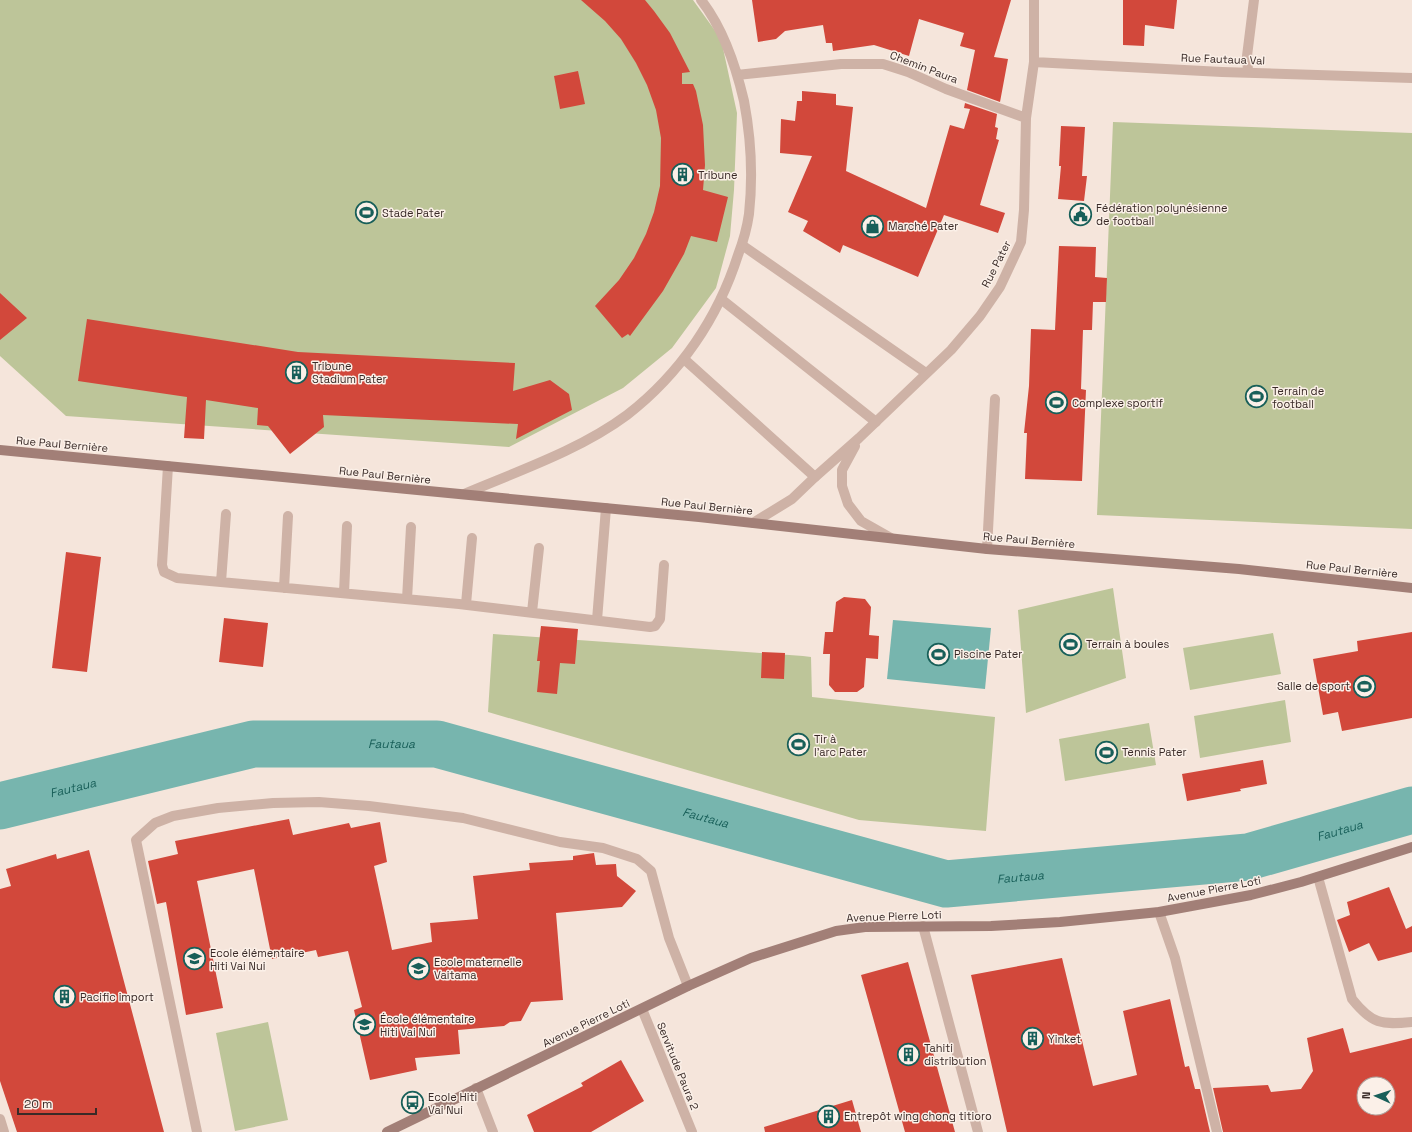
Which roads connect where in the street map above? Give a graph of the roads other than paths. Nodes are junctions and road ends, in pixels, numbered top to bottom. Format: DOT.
graph roads {
  1 [pos="701,0"];
  2 [pos="1034,0"];
  3 [pos="1254,0"];
  4 [pos="1034,62"];
  5 [pos="1248,72"];
  6 [pos="737,75"];
  7 [pos="1412,78"];
  8 [pos="1026,118"];
  9 [pos="742,245"];
  10 [pos="722,299"];
  11 [pos="684,359"];
  12 [pos="926,373"];
  13 [pos="995,399"];
  14 [pos="876,422"];
  15 [pos="859,438"];
  16 [pos="0,450"];
  17 [pos="168,466"];
  18 [pos="815,477"];
  19 [pos="464,494"];
  20 [pos="606,508"];
  21 [pos="226,514"];
  22 [pos="288,516"];
  23 [pos="753,523"];
  24 [pos="348,526"];
  25 [pos="411,527"];
  26 [pos="472,538"];
  27 [pos="891,538"];
  28 [pos="540,548"];
  29 [pos="987,549"];
  30 [pos="664,565"];
  31 [pos="221,582"];
  32 [pos="284,588"];
  33 [pos="1412,588"];
  34 [pos="344,593"];
  35 [pos="407,599"];
  36 [pos="466,604"];
  37 [pos="532,612"];
  38 [pos="597,620"];
  39 [pos="1412,847"];
  40 [pos="1318,877"];
  41 [pos="1159,912"];
  42 [pos="923,926"];
  43 [pos="688,986"];
  44 [pos="642,1009"];
  45 [pos="1412,1022"];
  46 [pos="476,1088"];
  47 [pos="0,1119"];
  48 [pos="4,1132"];
  49 [pos="197,1132"];
  50 [pos="387,1132"];
  51 [pos="493,1132"];
  52 [pos="692,1132"];
  53 [pos="978,1132"];
  54 [pos="1217,1132"];
  1 -- 6 [label="street"];
  2 -- 4 [label="street, Rue Pater"];
  3 -- 5 [label="street"];
  4 -- 5 [label="street, Rue Fautaua Val"];
  4 -- 8 [label="street, Rue Pater"];
  5 -- 7 [label="street, Rue Fautaua Val"];
  6 -- 8 [label="street, Chemin Paura"];
  6 -- 9 [label="street"];
  8 -- 12 [label="street, Rue Pater"];
  9 -- 10 [label="street"];
  9 -- 12 [label="street"];
  10 -- 11 [label="street"];
  10 -- 14 [label="street"];
  11 -- 18 [label="street"];
  11 -- 19 [label="street"];
  12 -- 14 [label="street, Rue Pater"];
  13 -- 29 [label="street"];
  14 -- 15 [label="street, Rue Pater"];
  15 -- 18 [label="street, Rue Pater"];
  15 -- 27 [label="street, Rue Pater"];
  16 -- 17 [label="main road, Rue Paul Bernière"];
  17 -- 19 [label="main road, Rue Paul Bernière"];
  17 -- 31 [label="street"];
  18 -- 23 [label="street, Rue Pater"];
  19 -- 20 [label="main road, Rue Paul Bernière"];
  20 -- 23 [label="main road, Rue Paul Bernière"];
  20 -- 38 [label="street"];
  21 -- 31 [label="street"];
  22 -- 32 [label="street"];
  23 -- 27 [label="main road, Rue Paul Bernière"];
  24 -- 34 [label="street"];
  25 -- 35 [label="street"];
  26 -- 36 [label="street"];
  27 -- 29 [label="main road, Rue Paul Bernière"];
  28 -- 37 [label="street"];
  29 -- 33 [label="main road, Rue Paul Bernière"];
  30 -- 38 [label="street"];
  31 -- 32 [label="street"];
  32 -- 34 [label="street"];
  34 -- 35 [label="street"];
  35 -- 36 [label="street"];
  36 -- 37 [label="street"];
  37 -- 38 [label="street"];
  39 -- 40 [label="main road, Avenue Pierre Loti"];
  40 -- 41 [label="main road, Avenue Pierre Loti"];
  40 -- 45 [label="street"];
  41 -- 42 [label="main road, Avenue Pierre Loti"];
  41 -- 54 [label="street"];
  42 -- 43 [label="main road, Avenue Pierre Loti"];
  42 -- 53 [label="street"];
  43 -- 44 [label="main road, Avenue Pierre Loti"];
  43 -- 49 [label="street"];
  44 -- 46 [label="main road, Avenue Pierre Loti"];
  44 -- 52 [label="street, Servitude Paura 2"];
  46 -- 50 [label="main road, Avenue Pierre Loti"];
  46 -- 51 [label="street"];
  47 -- 48 [label="street"];
}
